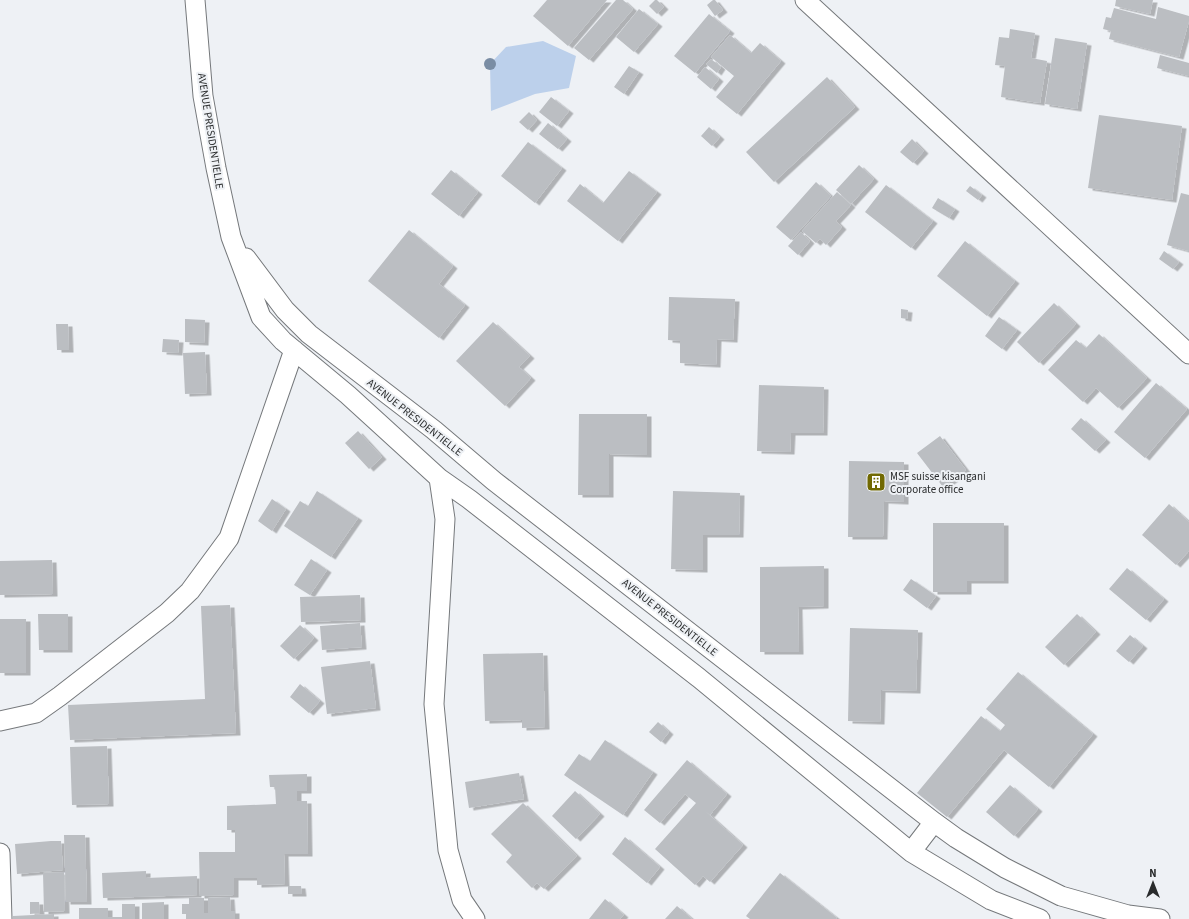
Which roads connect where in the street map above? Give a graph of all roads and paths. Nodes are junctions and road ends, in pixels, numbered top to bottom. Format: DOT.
graph roads {
  1 [pos="195,0"];
  2 [pos="805,0"];
  3 [pos="231,237"];
  4 [pos="294,350"];
  5 [pos="1189,354"];
  6 [pos="439,478"];
  7 [pos="494,481"];
  8 [pos="469,499"];
  9 [pos="0,721"];
  10 [pos="934,822"];
  11 [pos="912,852"];
  12 [pos="0,853"];
  13 [pos="1128,917"];
  14 [pos="2,919"];
  15 [pos="475,919"];
  16 [pos="1040,919"];
  17 [pos="1160,919"];
  1 -- 3 [label="street, AVENUE PRESIDENTIELLE"];
  2 -- 5 [label="street"];
  3 -- 4 [label="street, AVENUE PRESIDENTIELLE"];
  3 -- 7 [label="street, AVENUE PRESIDENTIELLE"];
  4 -- 6 [label="street, AVENUE PRESIDENTIELLE"];
  4 -- 9 [label="street"];
  6 -- 8 [label="street, AVENUE PRESIDENTIELLE"];
  6 -- 15 [label="street"];
  7 -- 8 [label="street"];
  7 -- 10 [label="street, AVENUE PRESIDENTIELLE"];
  8 -- 11 [label="street, AVENUE PRESIDENTIELLE"];
  10 -- 11 [label="street"];
  10 -- 13 [label="street, AVENUE PRESIDENTIELLE"];
  11 -- 16 [label="street, AVENUE PRESIDENTIELLE"];
  12 -- 14 [label="street"];
  13 -- 17 [label="street, AVENUE PRESIDENTIELLE"];
}
